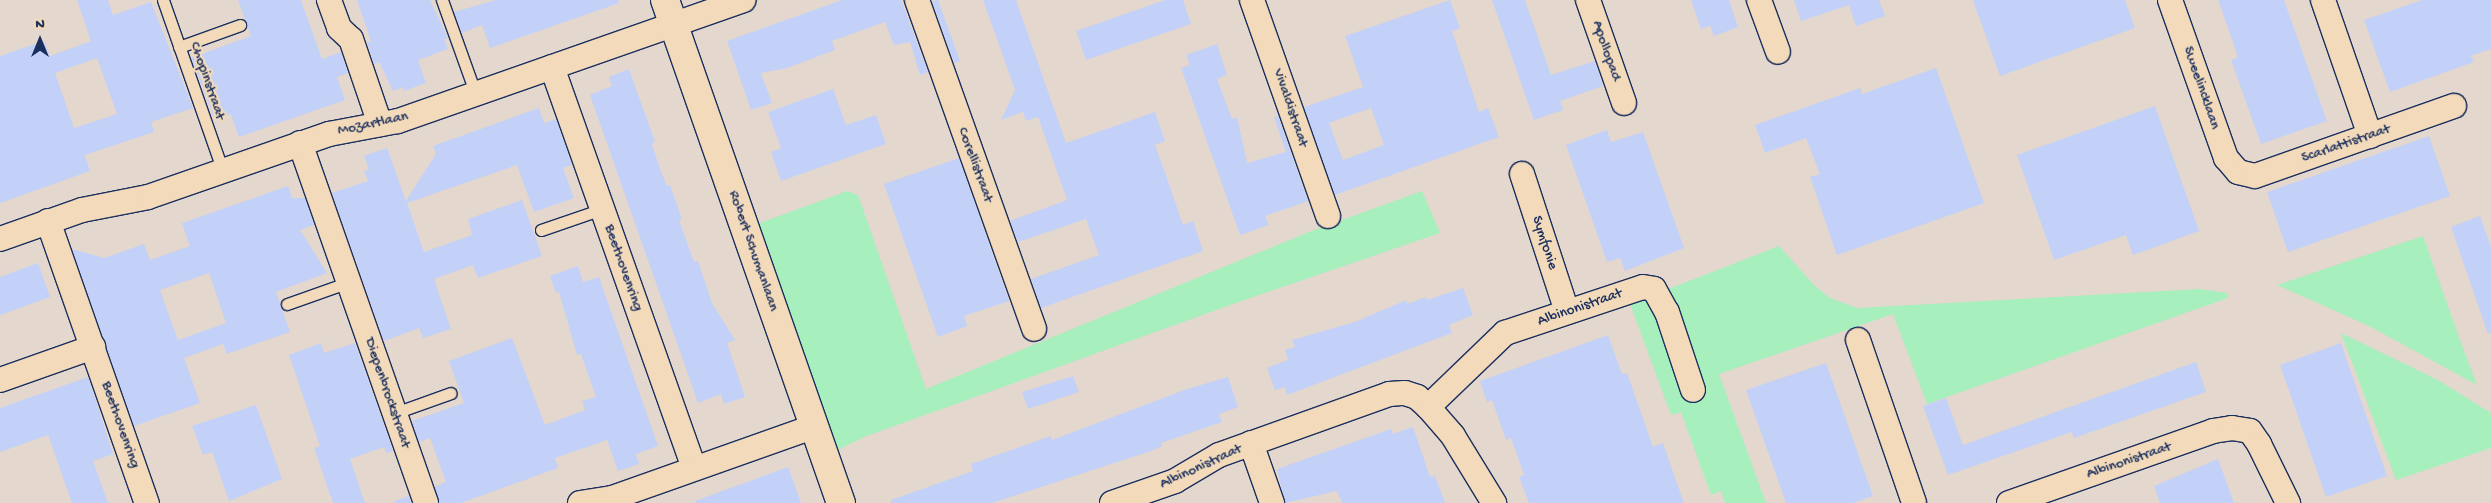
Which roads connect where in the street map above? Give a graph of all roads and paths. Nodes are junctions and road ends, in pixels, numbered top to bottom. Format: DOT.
graph roads {
  1 [pos="163,0"];
  2 [pos="329,0"];
  3 [pos="442,0"];
  4 [pos="743,0"];
  5 [pos="916,0"];
  6 [pos="1252,0"];
  7 [pos="1588,0"];
  8 [pos="1759,0"];
  9 [pos="2170,0"];
  10 [pos="2323,0"];
  11 [pos="669,12"];
  12 [pos="240,25"];
  13 [pos="179,47"];
  14 [pos="1778,52"];
  15 [pos="552,67"];
  16 [pos="476,95"];
  17 [pos="1624,103"];
  18 [pos="2454,106"];
  19 [pos="380,124"];
  20 [pos="2370,136"];
  21 [pos="300,143"];
  22 [pos="222,171"];
  23 [pos="2238,172"];
  24 [pos="1522,174"];
  25 [pos="602,208"];
  26 [pos="1328,216"];
  27 [pos="48,221"];
  28 [pos="541,230"];
  29 [pos="0,239"];
  30 [pos="349,282"];
  31 [pos="287,304"];
  32 [pos="1567,312"];
  33 [pos="1034,329"];
  34 [pos="1858,340"];
  35 [pos="93,347"];
  36 [pos="0,380"];
  37 [pos="1693,390"];
  38 [pos="451,393"];
  39 [pos="1428,407"];
  40 [pos="394,413"];
  41 [pos="815,426"];
  42 [pos="1251,443"];
  43 [pos="694,468"];
  44 [pos="147,503"];
  45 [pos="426,503"];
  46 [pos="580,503"];
  47 [pos="841,503"];
  48 [pos="1112,503"];
  49 [pos="1272,503"];
  50 [pos="1494,503"];
  51 [pos="1914,503"];
  52 [pos="2009,503"];
  53 [pos="2288,503"];
  1 -- 13 [label="lane, Chopinstraat"];
  2 -- 19 [label="street"];
  3 -- 16 [label="lane"];
  4 -- 11 [label="street, Mozartlaan"];
  5 -- 33 [label="street, Corellistraat"];
  6 -- 26 [label="street, Vivaldistraat"];
  7 -- 17 [label="street, Apollopad"];
  8 -- 14 [label="street"];
  9 -- 23 [label="street, Sweelincklaan"];
  10 -- 20 [label="street"];
  11 -- 15 [label="street, Mozartlaan"];
  11 -- 41 [label="street, Robert Schumanlaan"];
  12 -- 13 [label="lane"];
  13 -- 22 [label="lane, Chopinstraat"];
  15 -- 16 [label="street, Mozartlaan"];
  15 -- 25 [label="street, Beethovenring"];
  16 -- 19 [label="street, Mozartlaan"];
  18 -- 20 [label="street, Scarlattistraat"];
  19 -- 21 [label="street, Mozartlaan"];
  20 -- 23 [label="street, Scarlattistraat"];
  21 -- 22 [label="street, Mozartlaan"];
  21 -- 30 [label="street, Diepenbrockstraat"];
  22 -- 27 [label="street, Mozartlaan"];
  24 -- 32 [label="street, Symfonie"];
  25 -- 28 [label="lane"];
  25 -- 43 [label="street, Beethovenring"];
  27 -- 29 [label="street, Mozartlaan"];
  27 -- 35 [label="street, Beethovenring"];
  30 -- 31 [label="lane"];
  30 -- 40 [label="street, Diepenbrockstraat"];
  32 -- 37 [label="street, Albinonistraat"];
  32 -- 39 [label="street, Albinonistraat"];
  34 -- 51 [label="street"];
  35 -- 36 [label="street"];
  35 -- 44 [label="street, Beethovenring"];
  38 -- 40 [label="lane"];
  39 -- 42 [label="street, Albinonistraat"];
  39 -- 50 [label="street, Albinonistraat"];
  40 -- 45 [label="street, Diepenbrockstraat"];
  41 -- 43 [label="street"];
  41 -- 47 [label="street, Robert Schumanlaan"];
  42 -- 48 [label="street, Albinonistraat"];
  42 -- 49 [label="street"];
  43 -- 46 [label="street"];
  52 -- 53 [label="street, Albinonistraat"];
}
